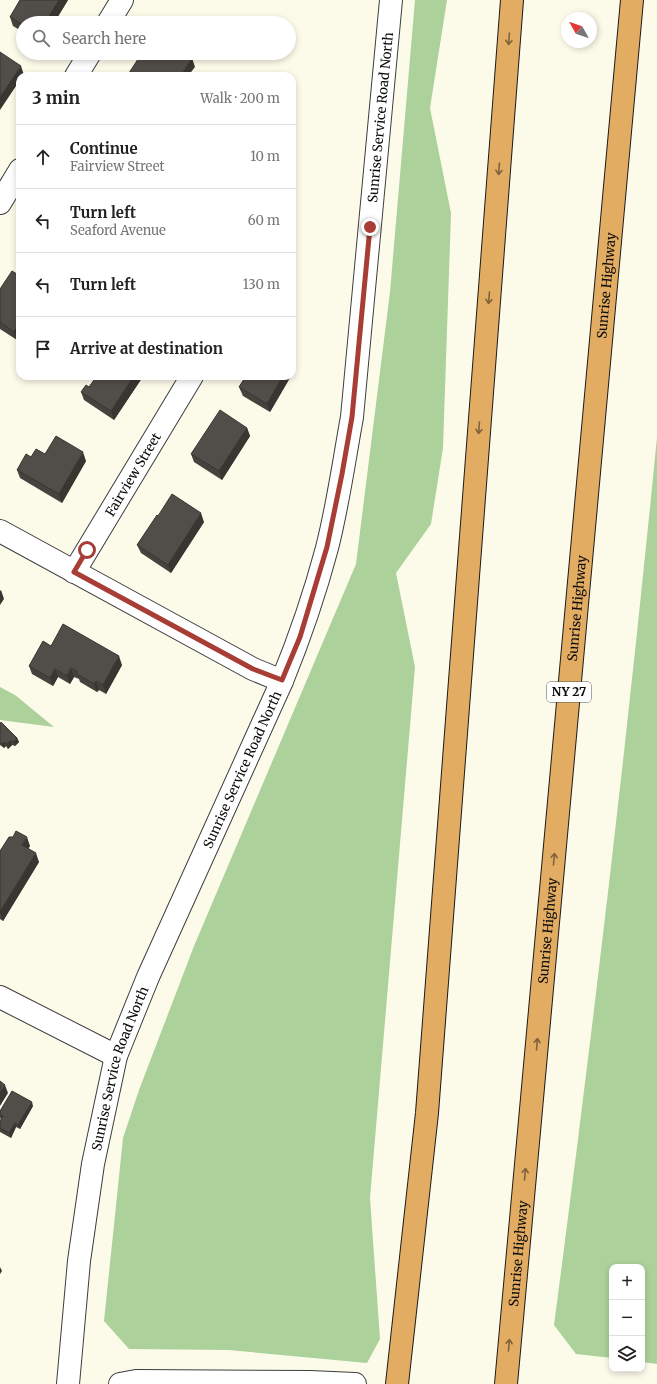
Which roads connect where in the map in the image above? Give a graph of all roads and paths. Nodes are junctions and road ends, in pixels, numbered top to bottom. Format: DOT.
graph roads {
  1 [pos="122,0"];
  2 [pos="391,0"];
  3 [pos="512,0"];
  4 [pos="632,0"];
  5 [pos="112,16"];
  6 [pos="86,60"];
  7 [pos="78,72"];
  8 [pos="16,177"];
  9 [pos="0,203"];
  10 [pos="190,380"];
  11 [pos="0,531"];
  12 [pos="74,572"];
  13 [pos="282,680"];
  14 [pos="0,997"];
  15 [pos="116,1056"];
  16 [pos="68,1384"];
  17 [pos="120,1384"];
  18 [pos="355,1384"];
  19 [pos="398,1384"];
  20 [pos="506,1384"];
  1 -- 5 [label="street"];
  2 -- 13 [label="street, Sunrise Service Road North"];
  3 -- 19 [label="highway, one-way"];
  20 -- 4 [label="highway, Sunrise Highway / NY 27, one-way"];
  6 -- 7 [label="street"];
  8 -- 9 [label="street"];
  10 -- 12 [label="street, Fairview Street"];
  11 -- 12 [label="street"];
  12 -- 13 [label="street"];
  13 -- 15 [label="street, Sunrise Service Road North"];
  14 -- 15 [label="street"];
  15 -- 16 [label="street, Sunrise Service Road North"];
  17 -- 18 [label="street"];
}
